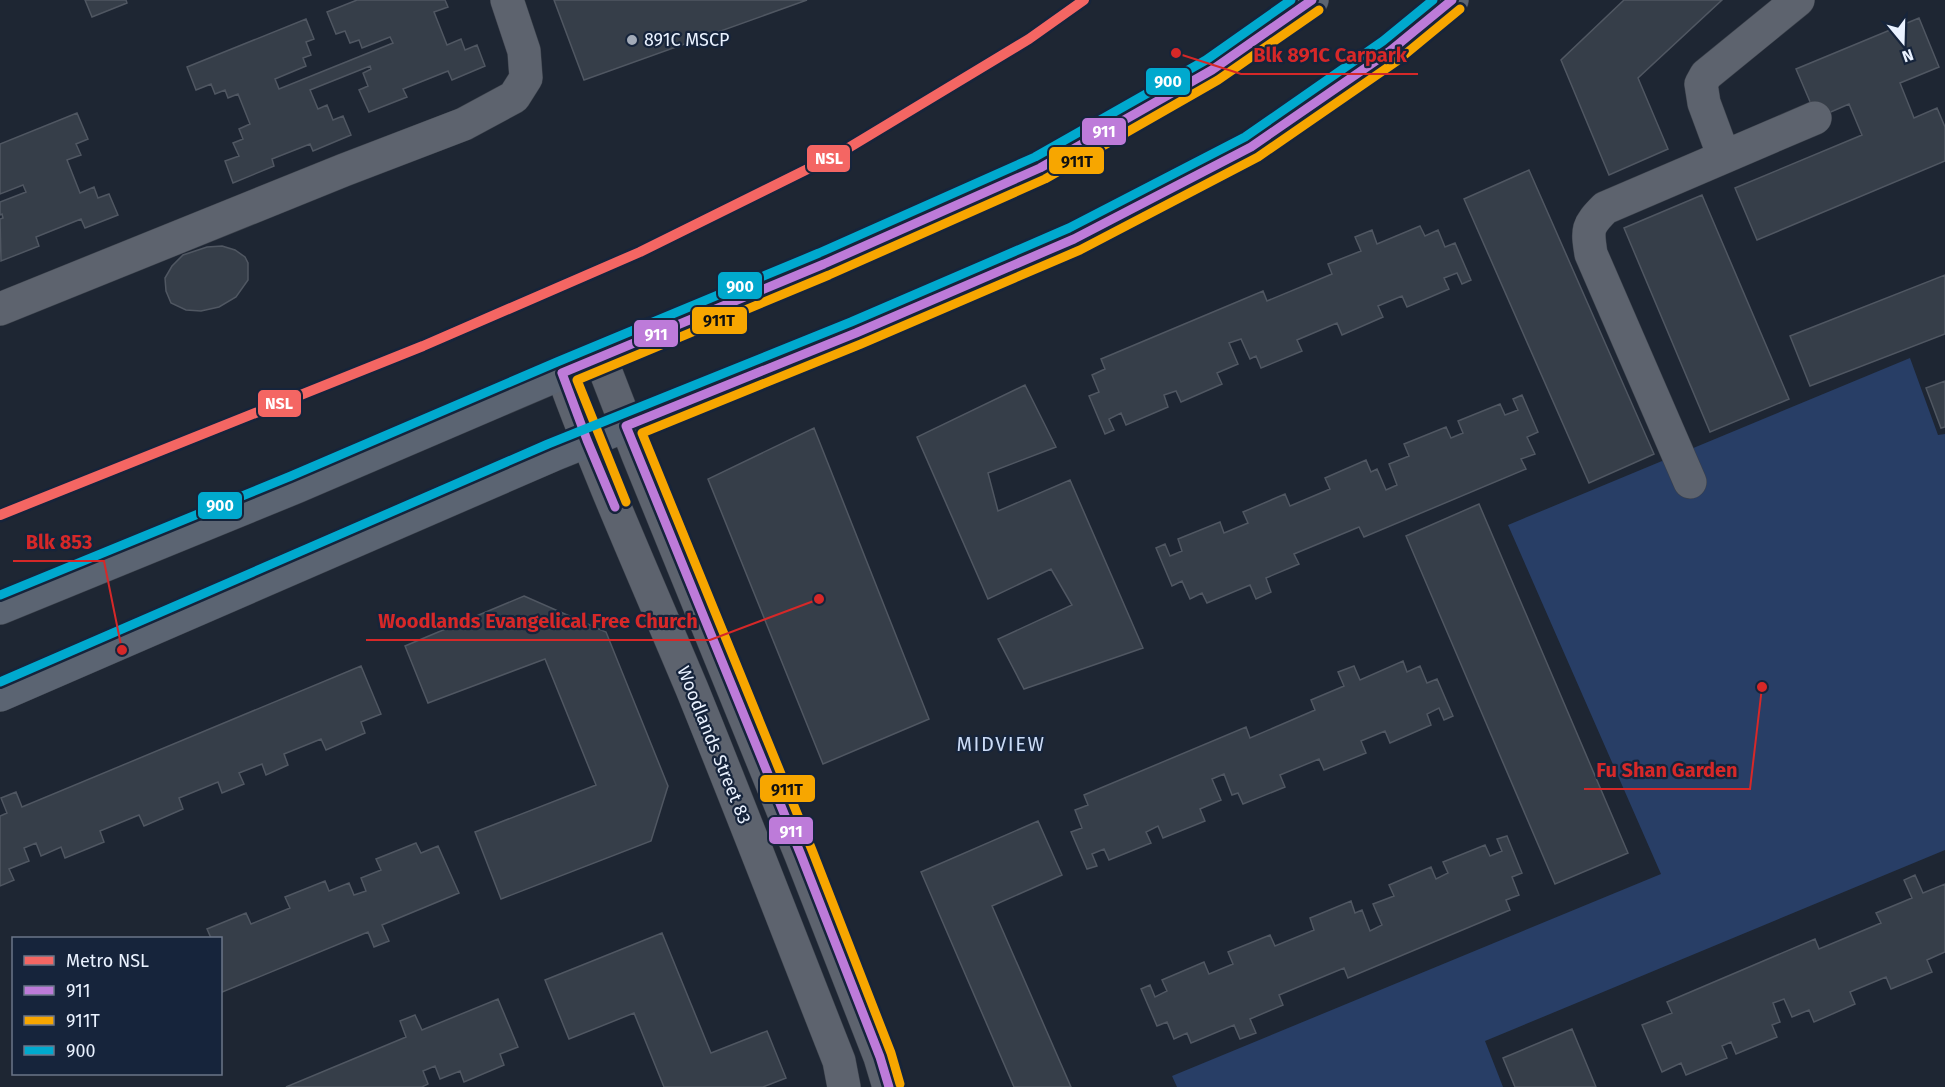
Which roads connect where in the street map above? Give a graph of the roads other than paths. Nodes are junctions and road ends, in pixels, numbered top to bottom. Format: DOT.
graph roads {
  1 [pos="507,0"];
  2 [pos="1312,0"];
  3 [pos="1452,0"];
  4 [pos="1798,0"];
  5 [pos="1815,118"];
  6 [pos="1724,157"];
  7 [pos="0,309"];
  8 [pos="600,357"];
  9 [pos="562,373"];
  10 [pos="626,426"];
  11 [pos="587,440"];
  12 [pos="1690,482"];
  13 [pos="0,608"];
  14 [pos="0,695"];
  15 [pos="801,855"];
  16 [pos="764,870"];
  17 [pos="844,1087"];
  18 [pos="889,1087"];
  1 -- 7 [label="street"];
  2 -- 8 [label="main road"];
  3 -- 10 [label="main road"];
  4 -- 6 [label="street"];
  5 -- 6 [label="street"];
  6 -- 12 [label="street"];
  8 -- 9 [label="main road"];
  8 -- 10 [label="street"];
  9 -- 11 [label="street, Woodlands Street 83"];
  9 -- 13 [label="main road"];
  10 -- 11 [label="main road"];
  10 -- 15 [label="street"];
  11 -- 14 [label="main road"];
  11 -- 16 [label="street, Woodlands Street 83"];
  15 -- 16 [label="street"];
  15 -- 18 [label="street"];
  16 -- 17 [label="street, Woodlands Street 83"];
}
